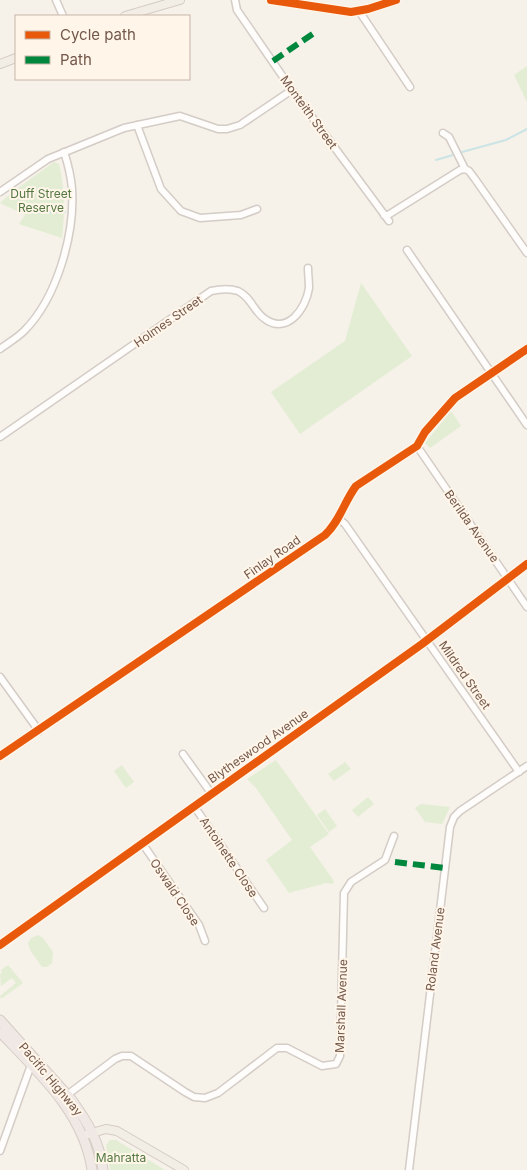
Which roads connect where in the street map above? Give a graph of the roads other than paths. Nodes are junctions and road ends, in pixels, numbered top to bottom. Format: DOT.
graph roads {
  1 [pos="56,0"];
  2 [pos="175,0"];
  3 [pos="235,0"];
  4 [pos="271,0"];
  5 [pos="396,0"];
  6 [pos="359,11"];
  7 [pos="63,15"];
  8 [pos="127,15"];
  9 [pos="15,58"];
  10 [pos="0,64"];
  11 [pos="410,87"];
  12 [pos="292,90"];
  13 [pos="137,125"];
  14 [pos="443,132"];
  15 [pos="64,152"];
  16 [pos="465,169"];
  17 [pos="0,192"];
  18 [pos="257,209"];
  19 [pos="407,250"];
  20 [pos="527,253"];
  21 [pos="308,268"];
  22 [pos="527,348"];
  23 [pos="0,349"];
  24 [pos="491,374"];
  25 [pos="527,425"];
  26 [pos="0,437"];
  27 [pos="417,446"];
  28 [pos="339,519"];
  29 [pos="527,564"];
  30 [pos="509,579"];
  31 [pos="527,607"];
  32 [pos="427,640"];
  33 [pos="0,677"];
  34 [pos="39,731"];
  35 [pos="183,754"];
  36 [pos="0,756"];
  37 [pos="527,766"];
  38 [pos="518,772"];
  39 [pos="211,793"];
  40 [pos="194,806"];
  41 [pos="394,836"];
  42 [pos="142,843"];
  43 [pos="264,908"];
  44 [pos="205,941"];
  45 [pos="0,945"];
  46 [pos="0,1020"];
  47 [pos="0,1032"];
  48 [pos="31,1065"];
  49 [pos="67,1095"];
  50 [pos="93,1132"];
  51 [pos="83,1136"];
  52 [pos="0,1151"];
  53 [pos="92,1170"];
  54 [pos="104,1170"];
  55 [pos="184,1170"];
  56 [pos="410,1170"];
  1 -- 7 [label="street"];
  2 -- 8 [label="main road"];
  3 -- 12 [label="street, Monteith Street"];
  4 -- 6 [label="main road"];
  5 -- 6 [label="main road"];
  6 -- 11 [label="street"];
  9 -- 10 [label="main road"];
  12 -- 13 [label="street"];
  12 -- 16 [label="street, Monteith Street"];
  13 -- 15 [label="street"];
  13 -- 18 [label="street"];
  14 -- 16 [label="street"];
  15 -- 17 [label="street"];
  15 -- 23 [label="street"];
  16 -- 20 [label="street"];
  19 -- 24 [label="street"];
  21 -- 26 [label="street, Holmes Street"];
  22 -- 24 [label="street, Finlay Road"];
  24 -- 25 [label="street"];
  24 -- 27 [label="street, Finlay Road"];
  27 -- 28 [label="street, Finlay Road"];
  27 -- 30 [label="street, Berilda Avenue"];
  28 -- 32 [label="street, Mildred Street"];
  28 -- 34 [label="street, Finlay Road"];
  29 -- 30 [label="street, Blytheswood Avenue"];
  30 -- 31 [label="street, Berilda Avenue"];
  30 -- 32 [label="street, Blytheswood Avenue"];
  32 -- 38 [label="street, Mildred Street"];
  32 -- 39 [label="street, Blytheswood Avenue"];
  33 -- 34 [label="street"];
  34 -- 36 [label="street, Finlay Road"];
  35 -- 39 [label="street"];
  37 -- 38 [label="street, Roland Avenue"];
  38 -- 56 [label="street, Roland Avenue"];
  39 -- 40 [label="street, Blytheswood Avenue"];
  40 -- 42 [label="street, Blytheswood Avenue"];
  40 -- 43 [label="street, Antoinette Close"];
  41 -- 49 [label="street, Marshall Avenue"];
  42 -- 44 [label="street, Oswald Close"];
  42 -- 45 [label="street, Blytheswood Avenue"];
  46 -- 49 [label="highway, Pacific Highway"];
  47 -- 48 [label="highway, Pacific Highway"];
  48 -- 51 [label="highway, Pacific Highway"];
  48 -- 52 [label="street"];
  49 -- 50 [label="highway, Pacific Highway"];
  50 -- 51 [label="main road"];
  50 -- 54 [label="highway, Pacific Highway"];
  50 -- 55 [label="main road"];
  51 -- 53 [label="highway, Pacific Highway"];
}
